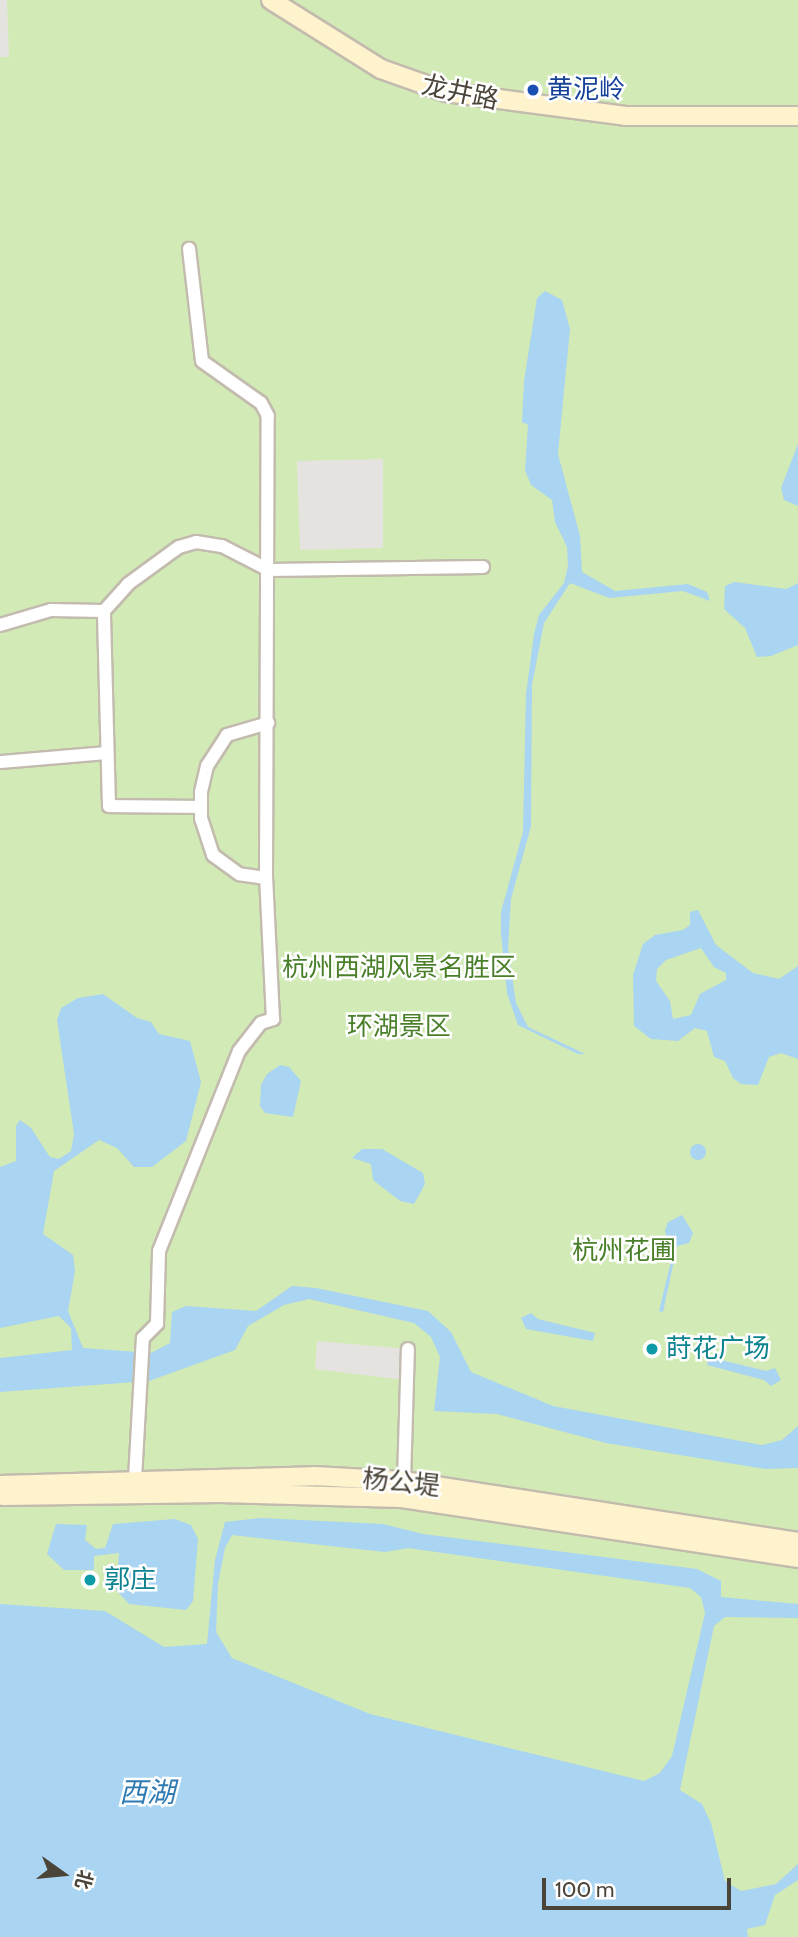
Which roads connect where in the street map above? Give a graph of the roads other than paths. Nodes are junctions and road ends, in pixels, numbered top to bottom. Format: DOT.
graph roads {
  1 [pos="271,0"];
  2 [pos="798,116"];
  3 [pos="189,249"];
  4 [pos="483,567"];
  5 [pos="269,570"];
  6 [pos="104,611"];
  7 [pos="0,625"];
  8 [pos="268,723"];
  9 [pos="107,752"];
  10 [pos="0,762"];
  11 [pos="201,807"];
  12 [pos="266,878"];
  13 [pos="408,1349"];
  14 [pos="135,1479"];
  15 [pos="404,1481"];
  16 [pos="0,1485"];
  17 [pos="0,1496"];
  18 [pos="798,1542"];
  19 [pos="798,1558"];
  1 -- 2 [label="main road, 龙井路"];
  3 -- 5 [label="street"];
  4 -- 5 [label="street"];
  5 -- 6 [label="street"];
  5 -- 8 [label="street"];
  6 -- 7 [label="street"];
  6 -- 9 [label="street"];
  8 -- 11 [label="street"];
  8 -- 12 [label="street"];
  9 -- 10 [label="street"];
  9 -- 11 [label="street"];
  11 -- 12 [label="street"];
  12 -- 14 [label="street"];
  13 -- 15 [label="street"];
  14 -- 15 [label="main road, 杨公堤"];
  14 -- 16 [label="main road, 杨公堤"];
  15 -- 18 [label="main road, 杨公堤"];
  17 -- 19 [label="main road, 杨公堤"];
}
